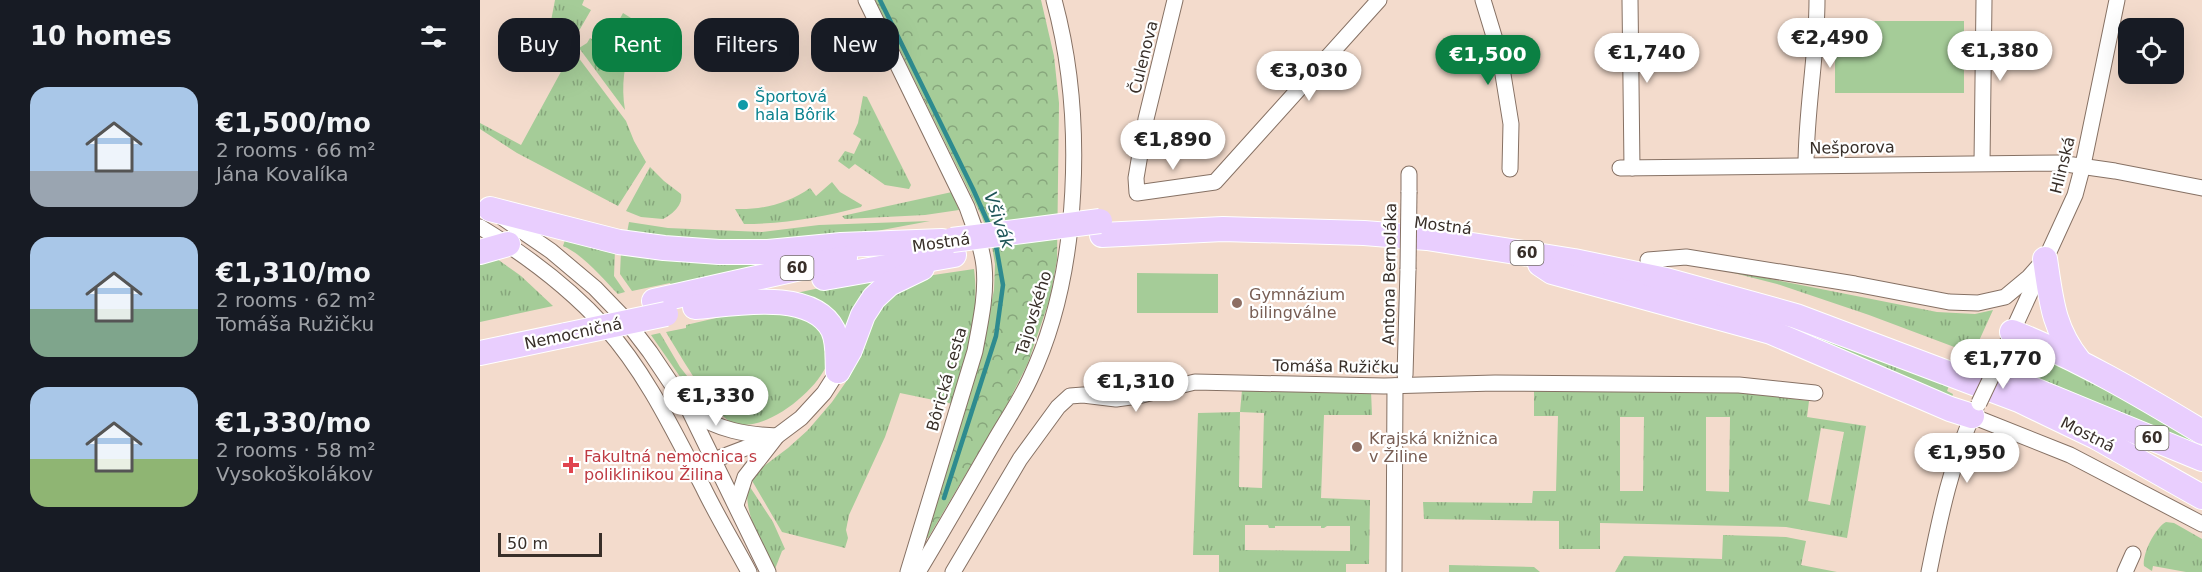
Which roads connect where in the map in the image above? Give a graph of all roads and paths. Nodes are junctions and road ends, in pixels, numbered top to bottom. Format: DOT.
graph roads {
  1 [pos="866,0"];
  2 [pos="1054,0"];
  3 [pos="1174,0"];
  4 [pos="1379,0"];
  5 [pos="1483,0"];
  6 [pos="1630,0"];
  7 [pos="1817,0"];
  8 [pos="1984,0"];
  9 [pos="2117,0"];
  10 [pos="1982,163"];
  11 [pos="1806,165"];
  12 [pos="2083,165"];
  13 [pos="1510,169"];
  14 [pos="1408,174"];
  15 [pos="2202,188"];
  16 [pos="483,213"];
  17 [pos="1101,228"];
  18 [pos="508,244"];
  19 [pos="949,248"];
  20 [pos="551,251"];
  21 [pos="480,252"];
  22 [pos="1523,253"];
  23 [pos="2045,259"];
  24 [pos="1648,260"];
  25 [pos="660,307"];
  26 [pos="695,307"];
  27 [pos="561,328"];
  28 [pos="2012,332"];
  29 [pos="480,337"];
  30 [pos="480,353"];
  31 [pos="2081,363"];
  32 [pos="838,371"];
  33 [pos="1400,380"];
  34 [pos="1815,393"];
  35 [pos="689,410"];
  36 [pos="1975,410"];
  37 [pos="2202,432"];
  38 [pos="777,436"];
  39 [pos="714,458"];
  40 [pos="2202,459"];
  41 [pos="693,468"];
  42 [pos="2190,486"];
  43 [pos="2202,497"];
  44 [pos="736,505"];
  45 [pos="2202,524"];
  46 [pos="2133,554"];
  47 [pos="749,572"];
  48 [pos="768,572"];
  49 [pos="909,572"];
  50 [pos="918,572"];
  51 [pos="953,572"];
  52 [pos="1394,572"];
  53 [pos="1929,572"];
  54 [pos="2125,572"];
  1 -- 49 [label="street, Bôrická cesta"];
  2 -- 50 [label="street, Tajovského"];
  3 -- 4 [label="street, Čulenova"];
  5 -- 13 [label="street"];
  6 -- 11 [label="street, Nešporova"];
  7 -- 11 [label="street"];
  8 -- 10 [label="street"];
  9 -- 12 [label="street, Hlinská"];
  10 -- 11 [label="street, Nešporova"];
  10 -- 12 [label="street, Nešporova"];
  12 -- 15 [label="street, Nešporova"];
  12 -- 23 [label="street, Hlinská"];
  14 -- 33 [label="street, Antona Bernoláka, bridge"];
  16 -- 18 [label="street"];
  16 -- 19 [label="main road"];
  16 -- 20 [label="street"];
  17 -- 19 [label="main road, Mostná / 60, bridge"];
  17 -- 22 [label="main road, Mostná / 60"];
  17 -- 24 [label="main road, Mostná / 60"];
  18 -- 20 [label="street"];
  18 -- 21 [label="main road"];
  18 -- 41 [label="street"];
  19 -- 25 [label="main road, Mostná / 60"];
  19 -- 26 [label="main road, Mostná / 60"];
  19 -- 32 [label="main road"];
  20 -- 35 [label="street"];
  22 -- 36 [label="main road"];
  22 -- 42 [label="main road, Mostná / 60"];
  23 -- 24 [label="street"];
  23 -- 28 [label="street, Hlinská"];
  23 -- 31 [label="main road"];
  24 -- 40 [label="main road, Mostná / 60"];
  25 -- 26 [label="main road, Mostná / 60"];
  25 -- 27 [label="main road, Nemocničná / 60"];
  26 -- 32 [label="main road"];
  27 -- 29 [label="main road, Nemocničná / 60"];
  27 -- 30 [label="main road, Nemocničná / 60"];
  28 -- 31 [label="main road"];
  28 -- 36 [label="street, Hlinská, bridge"];
  31 -- 37 [label="main road"];
  32 -- 38 [label="street"];
  33 -- 34 [label="street, Tomáša Ružičku"];
  33 -- 51 [label="street, Tomáša Ružičku"];
  33 -- 52 [label="street, Antona Bernoláka"];
  35 -- 38 [label="street"];
  35 -- 39 [label="street"];
  36 -- 45 [label="street"];
  36 -- 53 [label="street, Hlinská"];
  38 -- 39 [label="street"];
  38 -- 44 [label="street"];
  39 -- 41 [label="street"];
  39 -- 44 [label="street"];
  41 -- 47 [label="street"];
  42 -- 43 [label="main road, Mostná / 60"];
  44 -- 48 [label="street"];
  46 -- 54 [label="street"];
}
